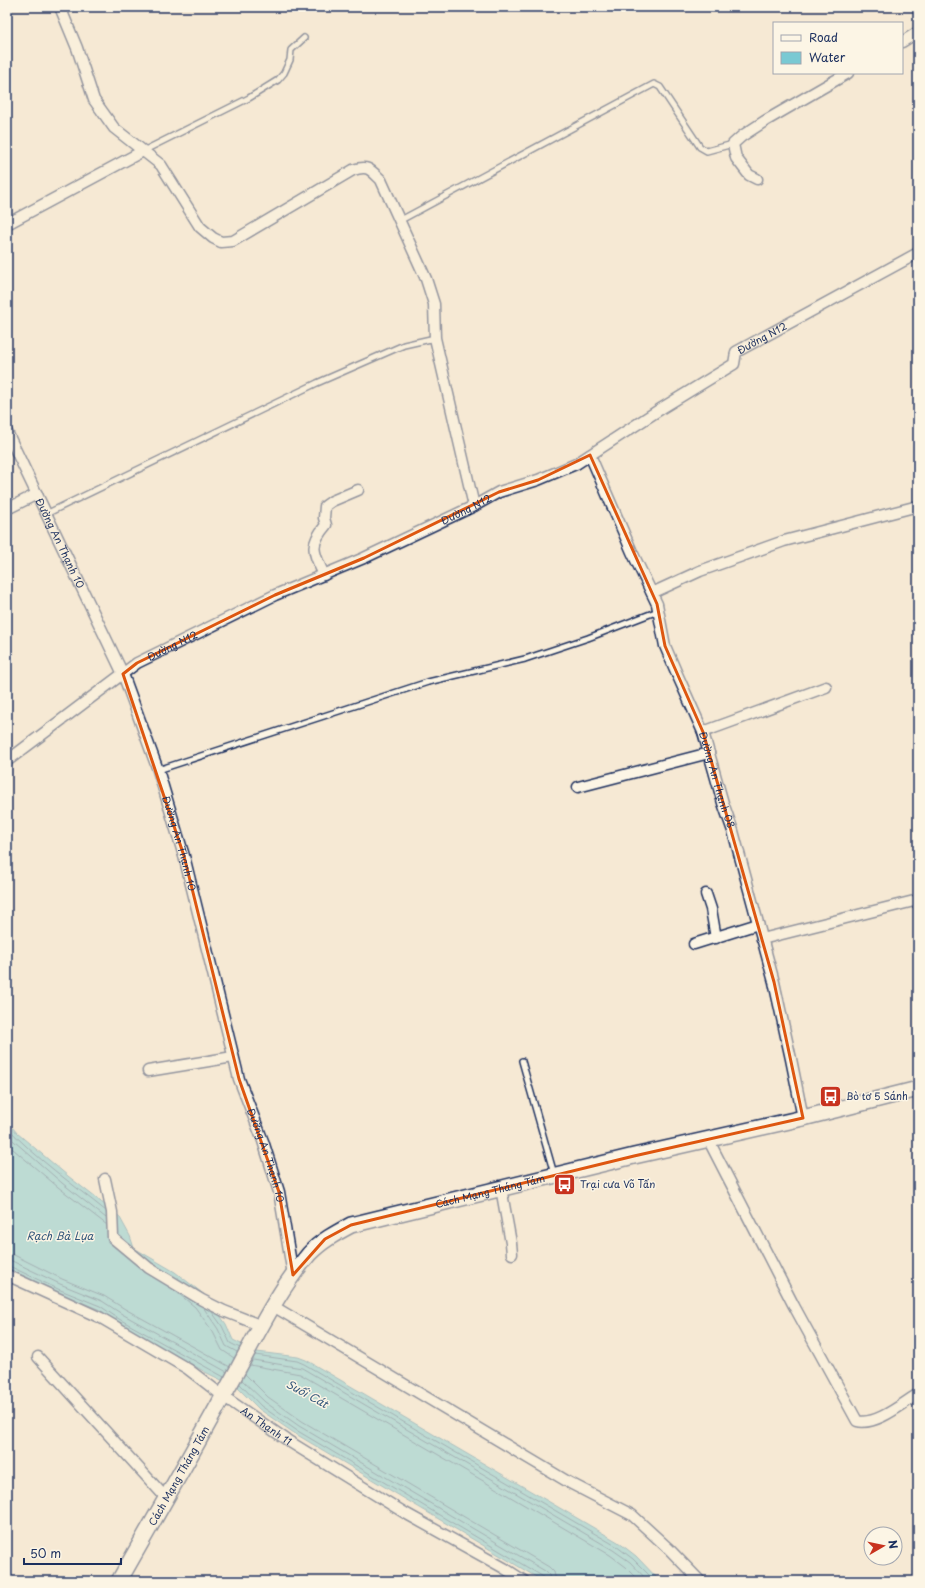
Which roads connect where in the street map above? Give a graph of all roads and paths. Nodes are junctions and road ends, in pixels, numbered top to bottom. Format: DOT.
graph roads {
  1 [pos="60,7"];
  2 [pos="918,32"];
  3 [pos="304,38"];
  4 [pos="903,41"];
  5 [pos="846,74"];
  6 [pos="733,144"];
  7 [pos="143,151"];
  8 [pos="757,179"];
  9 [pos="400,221"];
  10 [pos="7,224"];
  11 [pos="918,253"];
  12 [pos="435,338"];
  13 [pos="7,432"];
  14 [pos="590,455"];
  15 [pos="358,490"];
  16 [pos="37,494"];
  17 [pos="474,506"];
  18 [pos="918,506"];
  19 [pos="7,508"];
  20 [pos="46,514"];
  21 [pos="324,575"];
  22 [pos="652,593"];
  23 [pos="658,611"];
  24 [pos="123,674"];
  25 [pos="826,687"];
  26 [pos="703,732"];
  27 [pos="708,753"];
  28 [pos="7,761"];
  29 [pos="158,770"];
  30 [pos="578,787"];
  31 [pos="706,894"];
  32 [pos="918,900"];
  33 [pos="758,924"];
  34 [pos="716,938"];
  35 [pos="762,939"];
  36 [pos="694,944"];
  37 [pos="233,1057"];
  38 [pos="522,1061"];
  39 [pos="148,1071"];
  40 [pos="918,1089"];
  41 [pos="803,1118"];
  42 [pos="708,1139"];
  43 [pos="554,1175"];
  44 [pos="105,1179"];
  45 [pos="500,1188"];
  46 [pos="512,1254"];
  47 [pos="7,1275"];
  48 [pos="293,1275"];
  49 [pos="273,1306"];
  50 [pos="262,1326"];
  51 [pos="38,1357"];
  52 [pos="225,1394"];
  53 [pos="917,1396"];
  54 [pos="166,1498"];
  55 [pos="119,1581"];
  56 [pos="524,1581"];
  57 [pos="700,1581"];
  1 -- 7 [label="street"];
  2 -- 4 [label="street"];
  3 -- 7 [label="lane"];
  5 -- 6 [label="street"];
  6 -- 8 [label="street"];
  6 -- 9 [label="lane"];
  7 -- 9 [label="street"];
  7 -- 10 [label="street"];
  9 -- 12 [label="street"];
  11 -- 14 [label="street, Đường N12"];
  12 -- 17 [label="street"];
  12 -- 20 [label="lane"];
  13 -- 16 [label="street, Đường An Thạnh 10"];
  14 -- 17 [label="street, Đường N12"];
  14 -- 22 [label="street, Đường An Thạnh 08"];
  15 -- 21 [label="street"];
  16 -- 19 [label="street"];
  16 -- 20 [label="street, Đường An Thạnh 10"];
  17 -- 21 [label="street, Đường N12"];
  18 -- 22 [label="street"];
  20 -- 24 [label="street, Đường An Thạnh 10"];
  21 -- 24 [label="street, Đường N12"];
  22 -- 23 [label="street, Đường An Thạnh 08"];
  23 -- 26 [label="street, Đường An Thạnh 08"];
  23 -- 29 [label="lane"];
  24 -- 28 [label="street, Đường N12"];
  24 -- 29 [label="street, Đường An Thạnh 10"];
  25 -- 26 [label="street"];
  26 -- 27 [label="street, Đường An Thạnh 08"];
  27 -- 30 [label="street"];
  27 -- 33 [label="street, Đường An Thạnh 08"];
  29 -- 37 [label="street, Đường An Thạnh 10"];
  31 -- 34 [label="street"];
  32 -- 35 [label="street"];
  33 -- 34 [label="street"];
  33 -- 35 [label="street, Đường An Thạnh 08"];
  34 -- 36 [label="street"];
  35 -- 41 [label="street, Đường An Thạnh 08"];
  37 -- 39 [label="street"];
  37 -- 48 [label="street, Đường An Thạnh 10"];
  38 -- 43 [label="lane"];
  40 -- 41 [label="main road, Cách Mạng Tháng Tám"];
  41 -- 42 [label="main road, Cách Mạng Tháng Tám"];
  42 -- 43 [label="main road, Cách Mạng Tháng Tám"];
  42 -- 53 [label="street"];
  43 -- 45 [label="main road, Cách Mạng Tháng Tám"];
  44 -- 50 [label="street"];
  45 -- 46 [label="street"];
  45 -- 48 [label="main road, Cách Mạng Tháng Tám"];
  47 -- 52 [label="street, An Thạnh 11"];
  48 -- 49 [label="main road, Cách Mạng Tháng Tám"];
  49 -- 50 [label="main road, Cách Mạng Tháng Tám"];
  49 -- 57 [label="street"];
  50 -- 52 [label="main road, Cách Mạng Tháng Tám"];
  51 -- 54 [label="street"];
  52 -- 54 [label="main road, Cách Mạng Tháng Tám"];
  52 -- 56 [label="street, An Thạnh 11"];
  54 -- 55 [label="main road, Cách Mạng Tháng Tám"];
}
